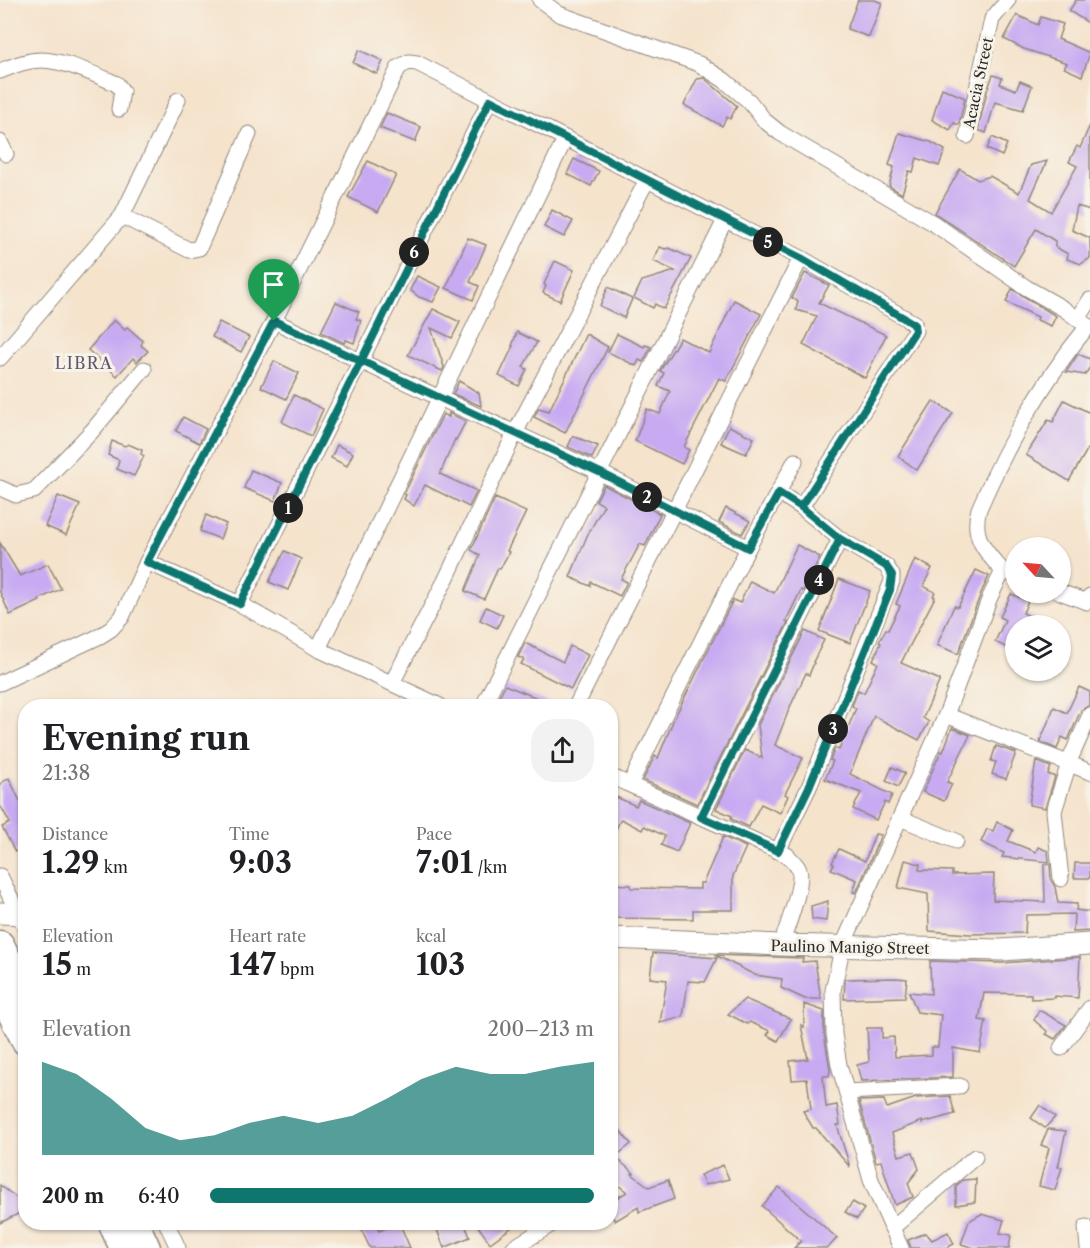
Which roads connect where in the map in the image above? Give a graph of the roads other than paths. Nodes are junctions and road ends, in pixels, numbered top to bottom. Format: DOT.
graph roads {
  1 [pos="540,0"];
  2 [pos="1008,0"];
  3 [pos="0,71"];
  4 [pos="178,100"];
  5 [pos="490,100"];
  6 [pos="119,109"];
  7 [pos="249,134"];
  8 [pos="967,136"];
  9 [pos="565,139"];
  10 [pos="647,180"];
  11 [pos="122,216"];
  12 [pos="725,220"];
  13 [pos="801,258"];
  14 [pos="1090,300"];
  15 [pos="274,321"];
  16 [pos="1085,324"];
  17 [pos="0,357"];
  18 [pos="361,361"];
  19 [pos="144,369"];
  20 [pos="439,398"];
  21 [pos="515,432"];
  22 [pos="795,461"];
  23 [pos="601,473"];
  24 [pos="0,488"];
  25 [pos="779,493"];
  26 [pos="801,507"];
  27 [pos="675,512"];
  28 [pos="840,539"];
  29 [pos="748,548"];
  30 [pos="147,562"];
  31 [pos="1005,570"];
  32 [pos="1005,578"];
  33 [pos="1071,595"];
  34 [pos="1089,601"];
  35 [pos="240,604"];
  36 [pos="318,649"];
  37 [pos="0,683"];
  38 [pos="392,683"];
  39 [pos="425,699"];
  40 [pos="487,699"];
  41 [pos="580,699"];
  42 [pos="946,715"];
  43 [pos="1090,715"];
  44 [pos="1070,763"];
  45 [pos="1090,772"];
  46 [pos="618,779"];
  47 [pos="630,784"];
  48 [pos="701,817"];
  49 [pos="900,819"];
  50 [pos="956,841"];
  51 [pos="778,851"];
  52 [pos="0,876"];
  53 [pos="1061,879"];
  54 [pos="17,917"];
  55 [pos="618,938"];
  56 [pos="1090,944"];
  57 [pos="0,945"];
  58 [pos="781,945"];
  59 [pos="843,945"];
  60 [pos="18,982"];
  61 [pos="0,990"];
  62 [pos="1090,1008"];
  63 [pos="18,1025"];
  64 [pos="1061,1048"];
  65 [pos="960,1086"];
  66 [pos="847,1092"];
  67 [pos="975,1157"];
  68 [pos="1086,1227"];
  69 [pos="892,1228"];
  70 [pos="116,1230"];
  71 [pos="138,1230"];
  72 [pos="170,1230"];
  73 [pos="542,1230"];
  74 [pos="124,1248"];
  75 [pos="146,1248"];
  76 [pos="178,1248"];
  77 [pos="513,1248"];
  78 [pos="901,1248"];
  79 [pos="1088,1248"];
  1 -- 16 [label="street"];
  2 -- 8 [label="street, Acacia Street"];
  3 -- 6 [label="street"];
  4 -- 11 [label="street"];
  5 -- 9 [label="street"];
  5 -- 15 [label="street"];
  5 -- 18 [label="street"];
  7 -- 11 [label="street"];
  9 -- 10 [label="street"];
  9 -- 20 [label="street"];
  10 -- 12 [label="street"];
  10 -- 21 [label="street"];
  11 -- 17 [label="street"];
  12 -- 13 [label="street"];
  12 -- 23 [label="street"];
  13 -- 26 [label="street"];
  13 -- 27 [label="street"];
  14 -- 16 [label="street"];
  15 -- 18 [label="street"];
  15 -- 30 [label="street"];
  16 -- 31 [label="street"];
  18 -- 20 [label="street"];
  18 -- 35 [label="street"];
  19 -- 24 [label="street"];
  20 -- 21 [label="street"];
  20 -- 36 [label="street"];
  21 -- 23 [label="street"];
  21 -- 38 [label="street"];
  22 -- 25 [label="street"];
  23 -- 27 [label="street"];
  23 -- 40 [label="street"];
  25 -- 26 [label="street"];
  25 -- 29 [label="street"];
  26 -- 28 [label="street"];
  27 -- 29 [label="street"];
  27 -- 41 [label="street"];
  28 -- 48 [label="street"];
  28 -- 51 [label="street"];
  29 -- 47 [label="street"];
  30 -- 35 [label="street"];
  30 -- 37 [label="street"];
  32 -- 42 [label="street"];
  33 -- 34 [label="street"];
  35 -- 36 [label="street"];
  36 -- 38 [label="street"];
  38 -- 39 [label="street"];
  42 -- 44 [label="street"];
  42 -- 49 [label="street"];
  43 -- 44 [label="street"];
  44 -- 45 [label="street"];
  44 -- 53 [label="street"];
  46 -- 47 [label="street"];
  47 -- 48 [label="street"];
  48 -- 51 [label="street"];
  49 -- 50 [label="street"];
  49 -- 59 [label="street"];
  51 -- 58 [label="street"];
  52 -- 54 [label="street"];
  55 -- 58 [label="street, Paulino Manigo Street"];
  56 -- 59 [label="street, Paulino Manigo Street"];
  57 -- 60 [label="highway"];
  58 -- 59 [label="street, Paulino Manigo Street"];
  59 -- 66 [label="street"];
  61 -- 63 [label="highway"];
  62 -- 64 [label="street"];
  65 -- 66 [label="street"];
  66 -- 69 [label="street"];
  67 -- 69 [label="street"];
  68 -- 79 [label="street"];
  69 -- 78 [label="street"];
  70 -- 74 [label="highway"];
  71 -- 75 [label="highway"];
  72 -- 76 [label="street"];
  73 -- 77 [label="street"];
}
